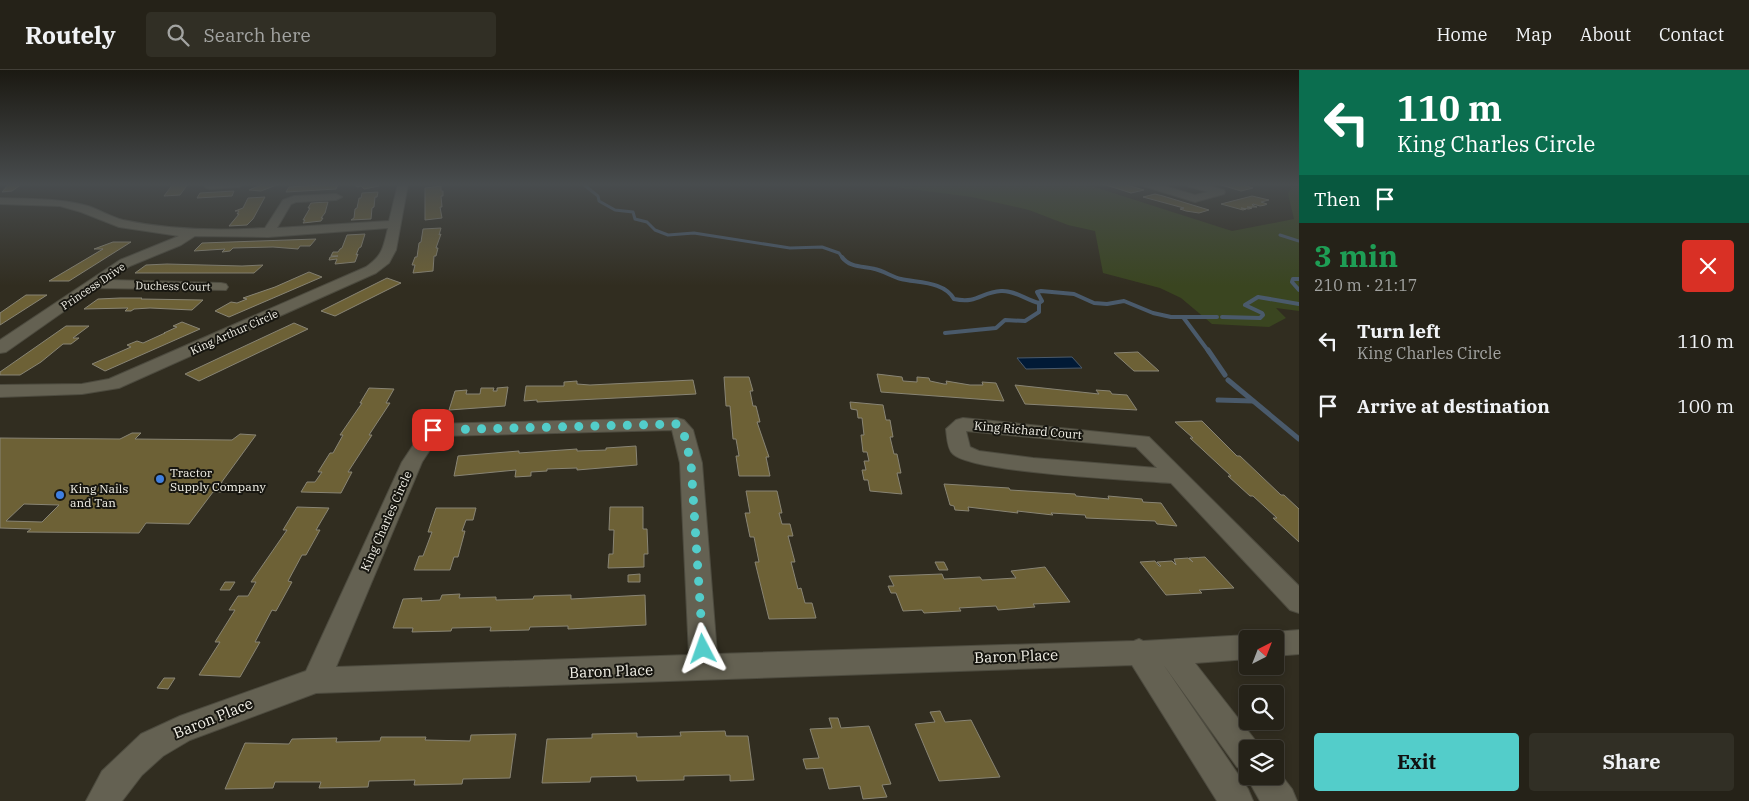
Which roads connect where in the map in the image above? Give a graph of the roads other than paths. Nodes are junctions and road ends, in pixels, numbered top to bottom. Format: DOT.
graph roads {
  1 [pos="109,218"];
  2 [pos="277,218"];
  3 [pos="395,218"];
  4 [pos="394,224"];
  5 [pos="191,233"];
  6 [pos="268,233"];
  7 [pos="95,284"];
  8 [pos="221,287"];
  9 [pos="0,348"];
  10 [pos="0,391"];
  11 [pos="1177,477"];
  12 [pos="1299,603"];
  13 [pos="1299,642"];
  14 [pos="1284,643"];
  15 [pos="1239,647"];
  16 [pos="1139,651"];
  17 [pos="1170,651"];
  18 [pos="704,668"];
  19 [pos="316,680"];
  20 [pos="1239,744"];
  21 [pos="1268,785"];
  22 [pos="103,801"];
  23 [pos="1236,801"];
  24 [pos="1280,801"];
  1 -- 5 [label="street"];
  2 -- 6 [label="street"];
  3 -- 4 [label="street, King Arthur Circle"];
  4 -- 6 [label="street"];
  4 -- 10 [label="street, King Arthur Circle"];
  5 -- 6 [label="street"];
  5 -- 7 [label="street, Princess Drive"];
  7 -- 8 [label="street, Duchess Court"];
  7 -- 9 [label="street, Princess Drive"];
  11 -- 11 [label="street, King Richard Court"];
  11 -- 12 [label="street, King Richard Court"];
  13 -- 14 [label="street"];
  15 -- 17 [label="street, Baron Place"];
  16 -- 17 [label="street, Baron Place"];
  16 -- 18 [label="street, Baron Place"];
  16 -- 23 [label="street"];
  17 -- 20 [label="street"];
  18 -- 19 [label="street, Baron Place"];
  18 -- 19 [label="street, King Charles Circle"];
  19 -- 22 [label="street, Baron Place"];
  21 -- 24 [label="street"];
}
